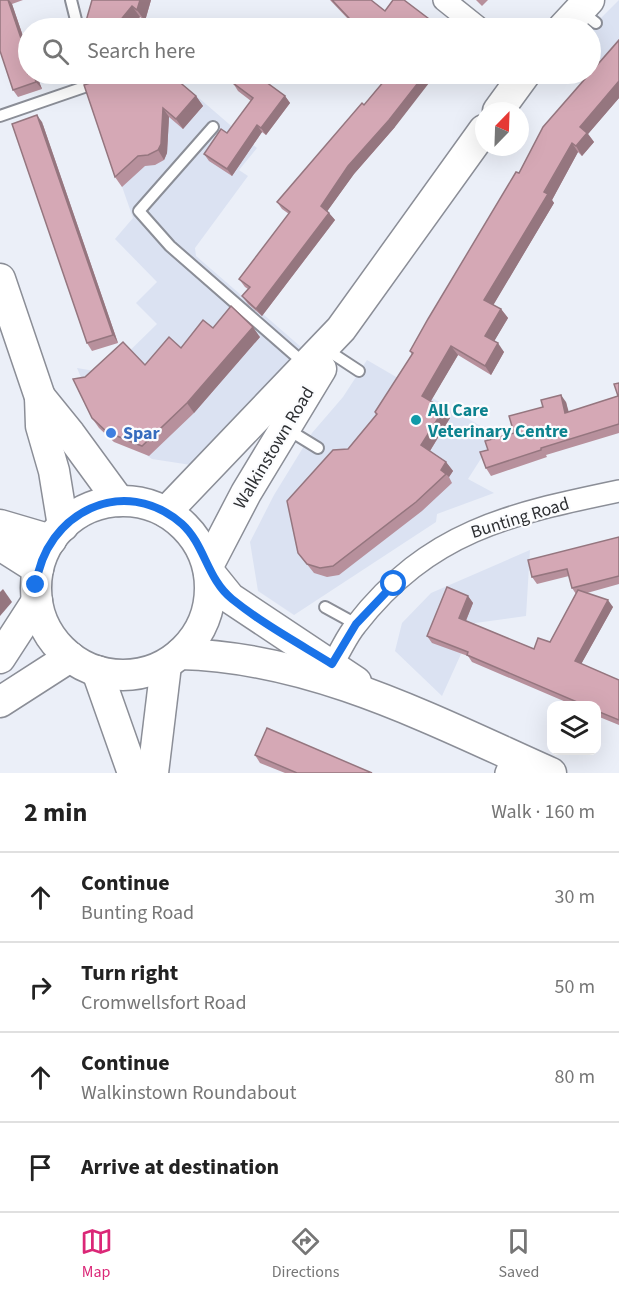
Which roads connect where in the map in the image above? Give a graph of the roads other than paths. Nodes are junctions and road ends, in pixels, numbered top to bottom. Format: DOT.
graph roads {
  1 [pos="71,0"];
  2 [pos="444,0"];
  3 [pos="76,18"];
  4 [pos="466,18"];
  5 [pos="93,84"];
  6 [pos="518,84"];
  7 [pos="505,102"];
  8 [pos="0,116"];
  9 [pos="213,127"];
  10 [pos="475,142"];
  11 [pos="0,279"];
  12 [pos="325,349"];
  13 [pos="359,371"];
  14 [pos="39,397"];
  15 [pos="285,428"];
  16 [pos="318,447"];
  17 [pos="619,491"];
  18 [pos="119,501"];
  19 [pos="166,512"];
  20 [pos="0,525"];
  21 [pos="57,533"];
  22 [pos="0,545"];
  23 [pos="38,569"];
  24 [pos="208,569"];
  25 [pos="37,601"];
  26 [pos="325,607"];
  27 [pos="356,624"];
  28 [pos="70,657"];
  29 [pos="0,658"];
  30 [pos="173,659"];
  31 [pos="332,664"];
  32 [pos="97,671"];
  33 [pos="371,693"];
  34 [pos="0,702"];
  35 [pos="510,765"];
  36 [pos="133,773"];
  37 [pos="153,773"];
  38 [pos="551,773"];
  1 -- 3 [label="lane"];
  2 -- 4 [label="street"];
  5 -- 8 [label="lane"];
  6 -- 7 [label="main road"];
  9 -- 12 [label="lane"];
  10 -- 12 [label="main road, Walkinstown Road"];
  11 -- 14 [label="main road"];
  12 -- 13 [label="lane"];
  12 -- 15 [label="main road, Walkinstown Road"];
  12 -- 19 [label="main road, Walkinstown Road"];
  14 -- 18 [label="main road"];
  14 -- 21 [label="main road"];
  15 -- 16 [label="lane"];
  15 -- 24 [label="main road, Walkinstown Road"];
  17 -- 27 [label="street, Bunting Road"];
  18 -- 19 [label="main road"];
  18 -- 21 [label="main road"];
  19 -- 24 [label="main road"];
  20 -- 21 [label="main road"];
  21 -- 23 [label="main road"];
  22 -- 23 [label="main road"];
  23 -- 25 [label="main road"];
  24 -- 30 [label="main road"];
  24 -- 31 [label="main road"];
  25 -- 28 [label="main road"];
  25 -- 29 [label="main road"];
  26 -- 27 [label="lane"];
  27 -- 31 [label="street, Bunting Road"];
  28 -- 32 [label="main road"];
  28 -- 34 [label="main road"];
  30 -- 32 [label="main road"];
  30 -- 33 [label="main road"];
  30 -- 37 [label="main road"];
  31 -- 33 [label="main road"];
  32 -- 36 [label="main road"];
  33 -- 35 [label="main road"];
  35 -- 38 [label="main road"];
}
